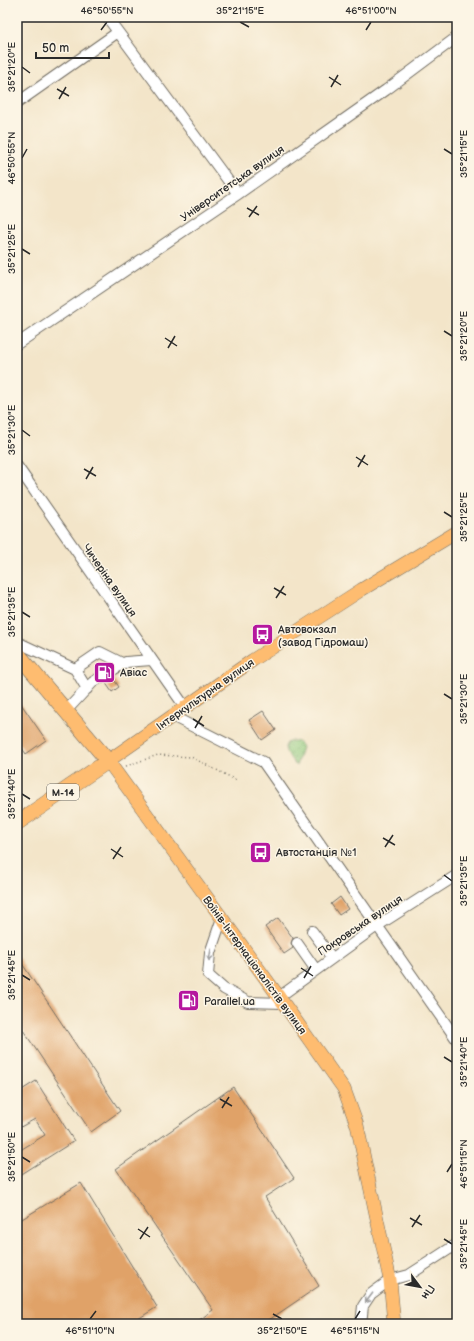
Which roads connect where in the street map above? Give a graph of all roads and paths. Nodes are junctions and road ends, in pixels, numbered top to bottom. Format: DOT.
graph roads {
  1 [pos="107,17"];
  2 [pos="118,32"];
  3 [pos="457,37"];
  4 [pos="17,103"];
  5 [pos="238,194"];
  6 [pos="17,344"];
  7 [pos="17,466"];
  8 [pos="457,532"];
  9 [pos="17,642"];
  10 [pos="17,653"];
  11 [pos="151,660"];
  12 [pos="124,664"];
  13 [pos="75,670"];
  14 [pos="87,689"];
  15 [pos="185,707"];
  16 [pos="66,712"];
  17 [pos="172,716"];
  18 [pos="111,766"];
  19 [pos="238,781"];
  20 [pos="17,823"];
  21 [pos="457,875"];
  22 [pos="222,918"];
  23 [pos="377,926"];
  24 [pos="312,931"];
  25 [pos="297,943"];
  26 [pos="332,958"];
  27 [pos="316,970"];
  28 [pos="281,1000"];
  29 [pos="457,1040"];
  30 [pos="457,1244"];
  31 [pos="390,1280"];
  32 [pos="361,1324"];
  33 [pos="394,1324"];
  1 -- 2 [label="street"];
  2 -- 4 [label="street"];
  2 -- 5 [label="street"];
  3 -- 5 [label="street, Університетська вулиця"];
  5 -- 6 [label="street, Університетська вулиця"];
  7 -- 11 [label="street, Чичеріна вулиця"];
  8 -- 15 [label="main road, Інтеркультурна вулиця"];
  9 -- 13 [label="street"];
  10 -- 16 [label="highway, Воїнів-Інтернаціоналістів вулиця"];
  11 -- 12 [label="street"];
  11 -- 15 [label="street, Чичеріна вулиця"];
  12 -- 13 [label="street"];
  12 -- 14 [label="street"];
  13 -- 14 [label="street"];
  14 -- 16 [label="street"];
  15 -- 17 [label="main road, Інтеркультурна вулиця"];
  16 -- 18 [label="highway, Воїнів-Інтернаціоналістів вулиця"];
  17 -- 18 [label="main road, Інтеркультурна вулиця"];
  17 -- 23 [label="street"];
  18 -- 19 [label="path"];
  18 -- 20 [label="highway, Інтеркультурна вулиця / М-14"];
  18 -- 22 [label="main road, Воїнів-Інтернаціоналістів вулиця"];
  21 -- 23 [label="street, Покровська вулиця"];
  22 -- 28 [label="main road, Воїнів-Інтернаціоналістів вулиця"];
  22 -- 28 [label="street, one-way"];
  23 -- 26 [label="street, Покровська вулиця"];
  23 -- 29 [label="street"];
  24 -- 26 [label="street"];
  25 -- 27 [label="street"];
  26 -- 27 [label="street, Покровська вулиця"];
  27 -- 28 [label="street, Покровська вулиця"];
  28 -- 31 [label="main road, Воїнів-Інтернаціоналістів вулиця"];
  30 -- 31 [label="street"];
  31 -- 32 [label="street, one-way"];
  31 -- 33 [label="main road, Воїнів-Інтернаціоналістів вулиця"];
}
